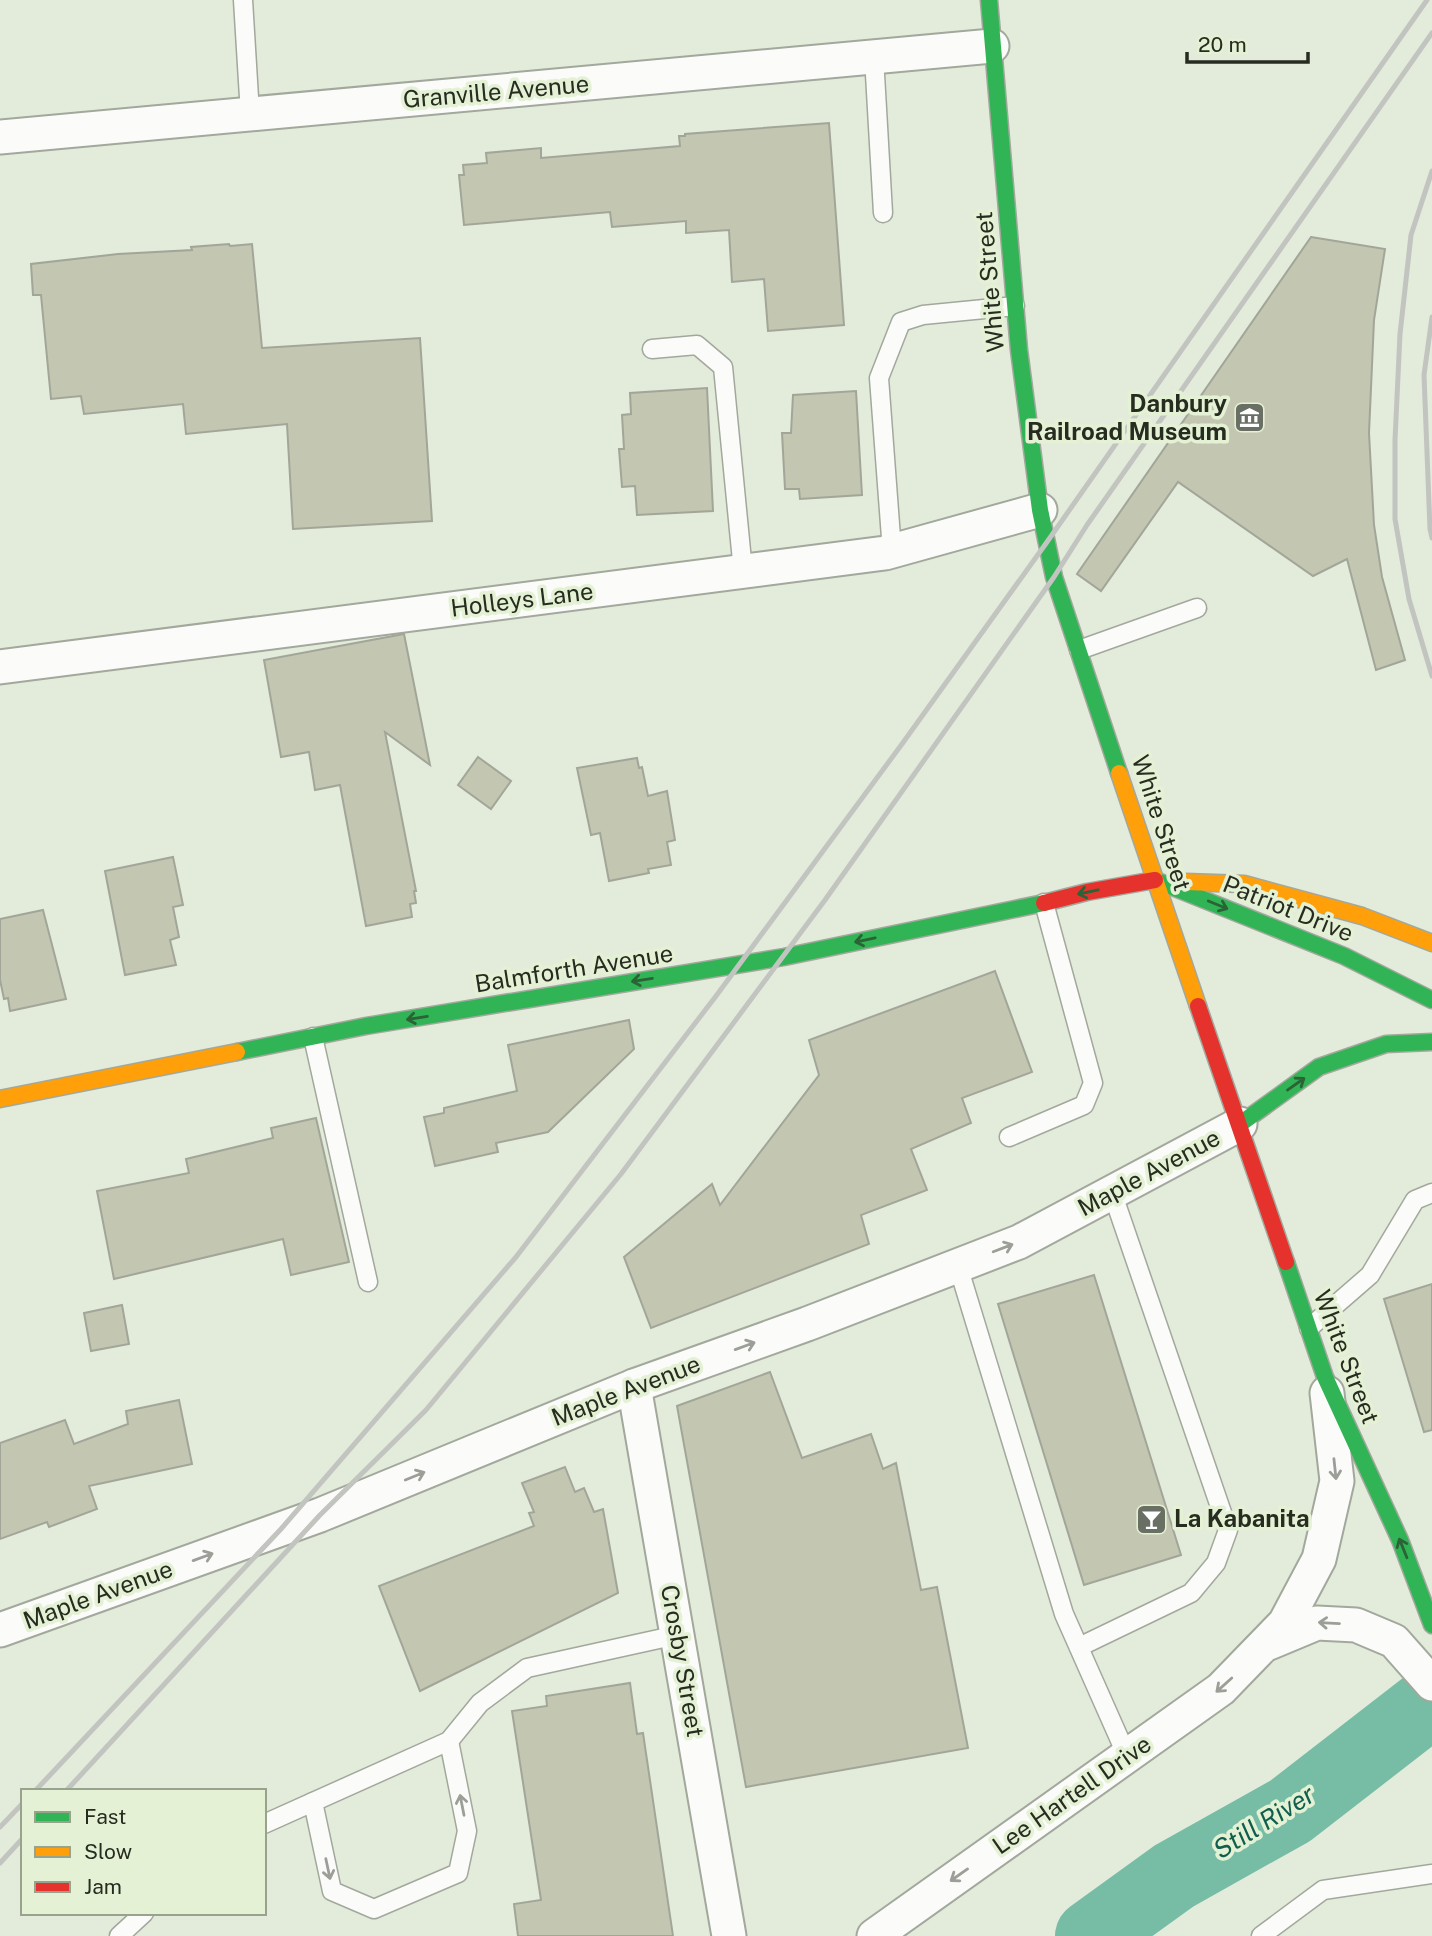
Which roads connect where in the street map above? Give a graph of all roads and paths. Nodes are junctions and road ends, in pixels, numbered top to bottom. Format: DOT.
graph roads {
  1 [pos="243,0"];
  2 [pos="989,0"];
  3 [pos="992,46"];
  4 [pos="874,57"];
  5 [pos="250,114"];
  6 [pos="0,137"];
  7 [pos="883,213"];
  8 [pos="1015,306"];
  9 [pos="652,349"];
  10 [pos="1040,510"];
  11 [pos="892,551"];
  12 [pos="743,571"];
  13 [pos="1197,608"];
  14 [pos="1079,650"];
  15 [pos="0,667"];
  16 [pos="1155,880"];
  17 [pos="1044,903"];
  18 [pos="1432,943"];
  19 [pos="1432,1000"];
  20 [pos="313,1037"];
  21 [pos="1432,1042"];
  22 [pos="0,1099"];
  23 [pos="1240,1124"];
  24 [pos="1010,1137"];
  25 [pos="1112,1192"];
  26 [pos="1432,1193"];
  27 [pos="958,1266"];
  28 [pos="368,1282"];
  29 [pos="1309,1328"];
  30 [pos="1325,1377"];
  31 [pos="635,1386"];
  32 [pos="1432,1561"];
  33 [pos="1412,1572"];
  34 [pos="1430,1618"];
  35 [pos="0,1630"];
  36 [pos="677,1634"];
  37 [pos="1262,1646"];
  38 [pos="1079,1647"];
  39 [pos="1432,1684"];
  40 [pos="449,1741"];
  41 [pos="1127,1756"];
  42 [pos="313,1802"];
  43 [pos="266,1823"];
  44 [pos="1432,1874"];
  45 [pos="142,1915"];
  46 [pos="119,1936"];
  47 [pos="729,1936"];
  48 [pos="874,1936"];
  49 [pos="1261,1936"];
  1 -- 5 [label="lane"];
  2 -- 3 [label="main road, White Street"];
  3 -- 4 [label="street, Granville Avenue"];
  3 -- 8 [label="main road, White Street"];
  4 -- 5 [label="street, Granville Avenue"];
  4 -- 7 [label="lane"];
  5 -- 6 [label="street, Granville Avenue"];
  8 -- 10 [label="main road, White Street"];
  8 -- 11 [label="lane"];
  9 -- 12 [label="lane"];
  10 -- 11 [label="street, Holleys Lane"];
  10 -- 14 [label="main road, White Street"];
  11 -- 12 [label="street, Holleys Lane"];
  12 -- 15 [label="street, Holleys Lane"];
  13 -- 14 [label="lane"];
  14 -- 16 [label="main road, White Street"];
  16 -- 17 [label="main road, Balmforth Avenue, one-way"];
  16 -- 18 [label="main road, Patriot Drive"];
  16 -- 19 [label="main road, Patriot Drive, one-way"];
  16 -- 23 [label="main road, White Street"];
  17 -- 20 [label="main road, Balmforth Avenue, one-way"];
  17 -- 24 [label="lane"];
  20 -- 22 [label="main road, Balmforth Avenue"];
  20 -- 28 [label="lane"];
  23 -- 21 [label="main road, one-way"];
  23 -- 25 [label="street, Maple Avenue"];
  23 -- 29 [label="main road, White Street"];
  27 -- 25 [label="street, Maple Avenue, one-way"];
  25 -- 38 [label="lane"];
  26 -- 29 [label="lane"];
  31 -- 27 [label="street, Maple Avenue, one-way"];
  27 -- 38 [label="lane"];
  29 -- 30 [label="main road, White Street"];
  33 -- 30 [label="main road, White Street, one-way"];
  30 -- 37 [label="street, Lee Hartell Drive, one-way"];
  35 -- 31 [label="street, Maple Avenue, one-way"];
  31 -- 36 [label="street, Crosby Street"];
  32 -- 33 [label="lane"];
  33 -- 34 [label="main road, White Street"];
  36 -- 40 [label="lane"];
  36 -- 47 [label="street, Crosby Street"];
  39 -- 37 [label="street, Lee Hartell Drive, one-way"];
  37 -- 41 [label="street, Lee Hartell Drive, one-way"];
  38 -- 41 [label="lane"];
  40 -- 42 [label="lane"];
  42 -- 40 [label="lane, one-way"];
  41 -- 48 [label="street, Lee Hartell Drive, one-way"];
  42 -- 43 [label="lane"];
  44 -- 49 [label="lane"];
  45 -- 46 [label="lane"];
}
